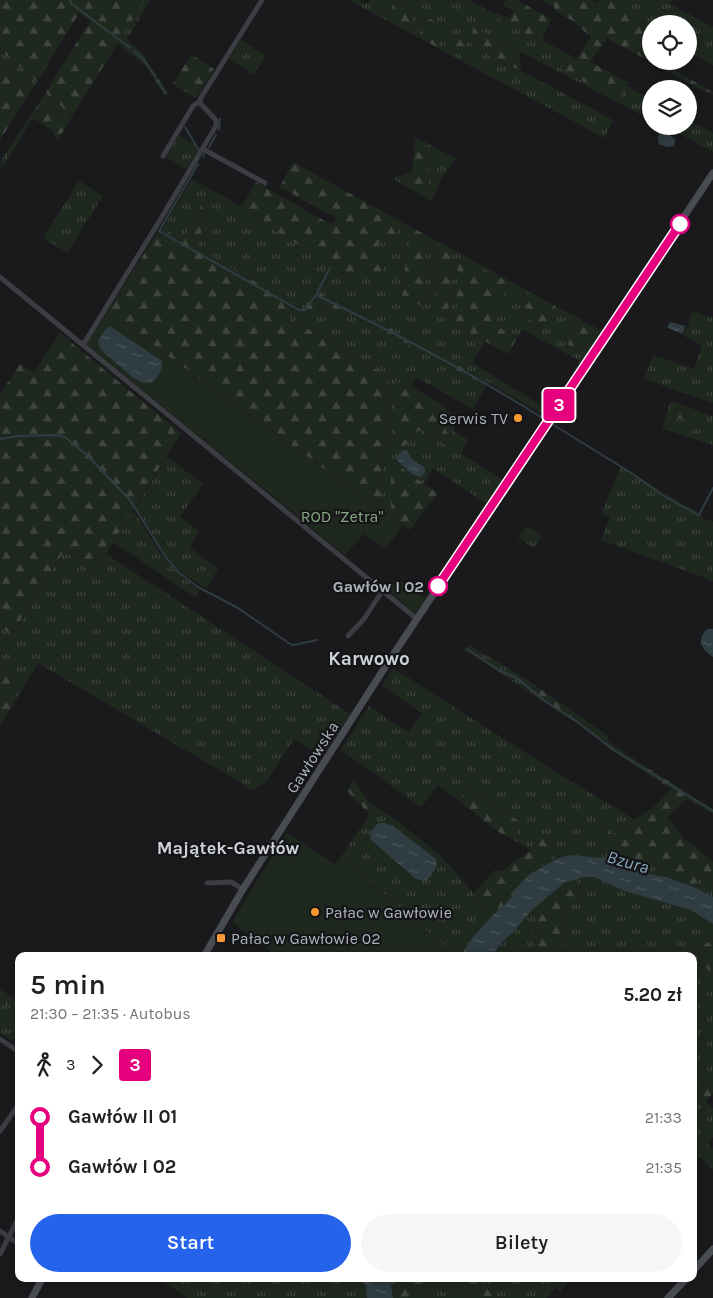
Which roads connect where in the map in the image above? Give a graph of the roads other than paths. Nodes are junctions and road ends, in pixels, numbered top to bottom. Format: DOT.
graph roads {
  1 [pos="262,0"];
  2 [pos="200,102"];
  3 [pos="203,149"];
  4 [pos="163,156"];
  5 [pos="713,173"];
  6 [pos="265,183"];
  7 [pos="0,277"];
  8 [pos="83,345"];
  9 [pos="383,590"];
  10 [pos="418,619"];
  11 [pos="348,636"];
  12 [pos="207,883"];
  13 [pos="243,889"];
  14 [pos="206,952"];
  15 [pos="0,1039"];
  16 [pos="15,1049"];
  17 [pos="15,1109"];
  18 [pos="0,1130"];
  19 [pos="15,1225"];
  20 [pos="0,1231"];
  21 [pos="9,1237"];
  22 [pos="15,1241"];
  23 [pos="713,1249"];
  24 [pos="0,1254"];
  25 [pos="697,1267"];
  26 [pos="40,1282"];
  27 [pos="683,1282"];
  28 [pos="32,1298"];
  29 [pos="668,1298"];
  1 -- 2 [label="street"];
  2 -- 3 [label="street"];
  2 -- 4 [label="street"];
  3 -- 6 [label="street"];
  3 -- 8 [label="street"];
  5 -- 10 [label="street, Gawłowska"];
  7 -- 8 [label="street"];
  8 -- 9 [label="street"];
  9 -- 10 [label="street"];
  9 -- 11 [label="street"];
  10 -- 13 [label="street, Gawłowska"];
  12 -- 13 [label="street"];
  13 -- 14 [label="street, Gawłowska"];
  15 -- 16 [label="street"];
  17 -- 18 [label="street"];
  19 -- 21 [label="street"];
  20 -- 21 [label="street"];
  21 -- 22 [label="street"];
  21 -- 24 [label="street"];
  23 -- 25 [label="street"];
  26 -- 28 [label="street"];
  27 -- 29 [label="street"];
}
